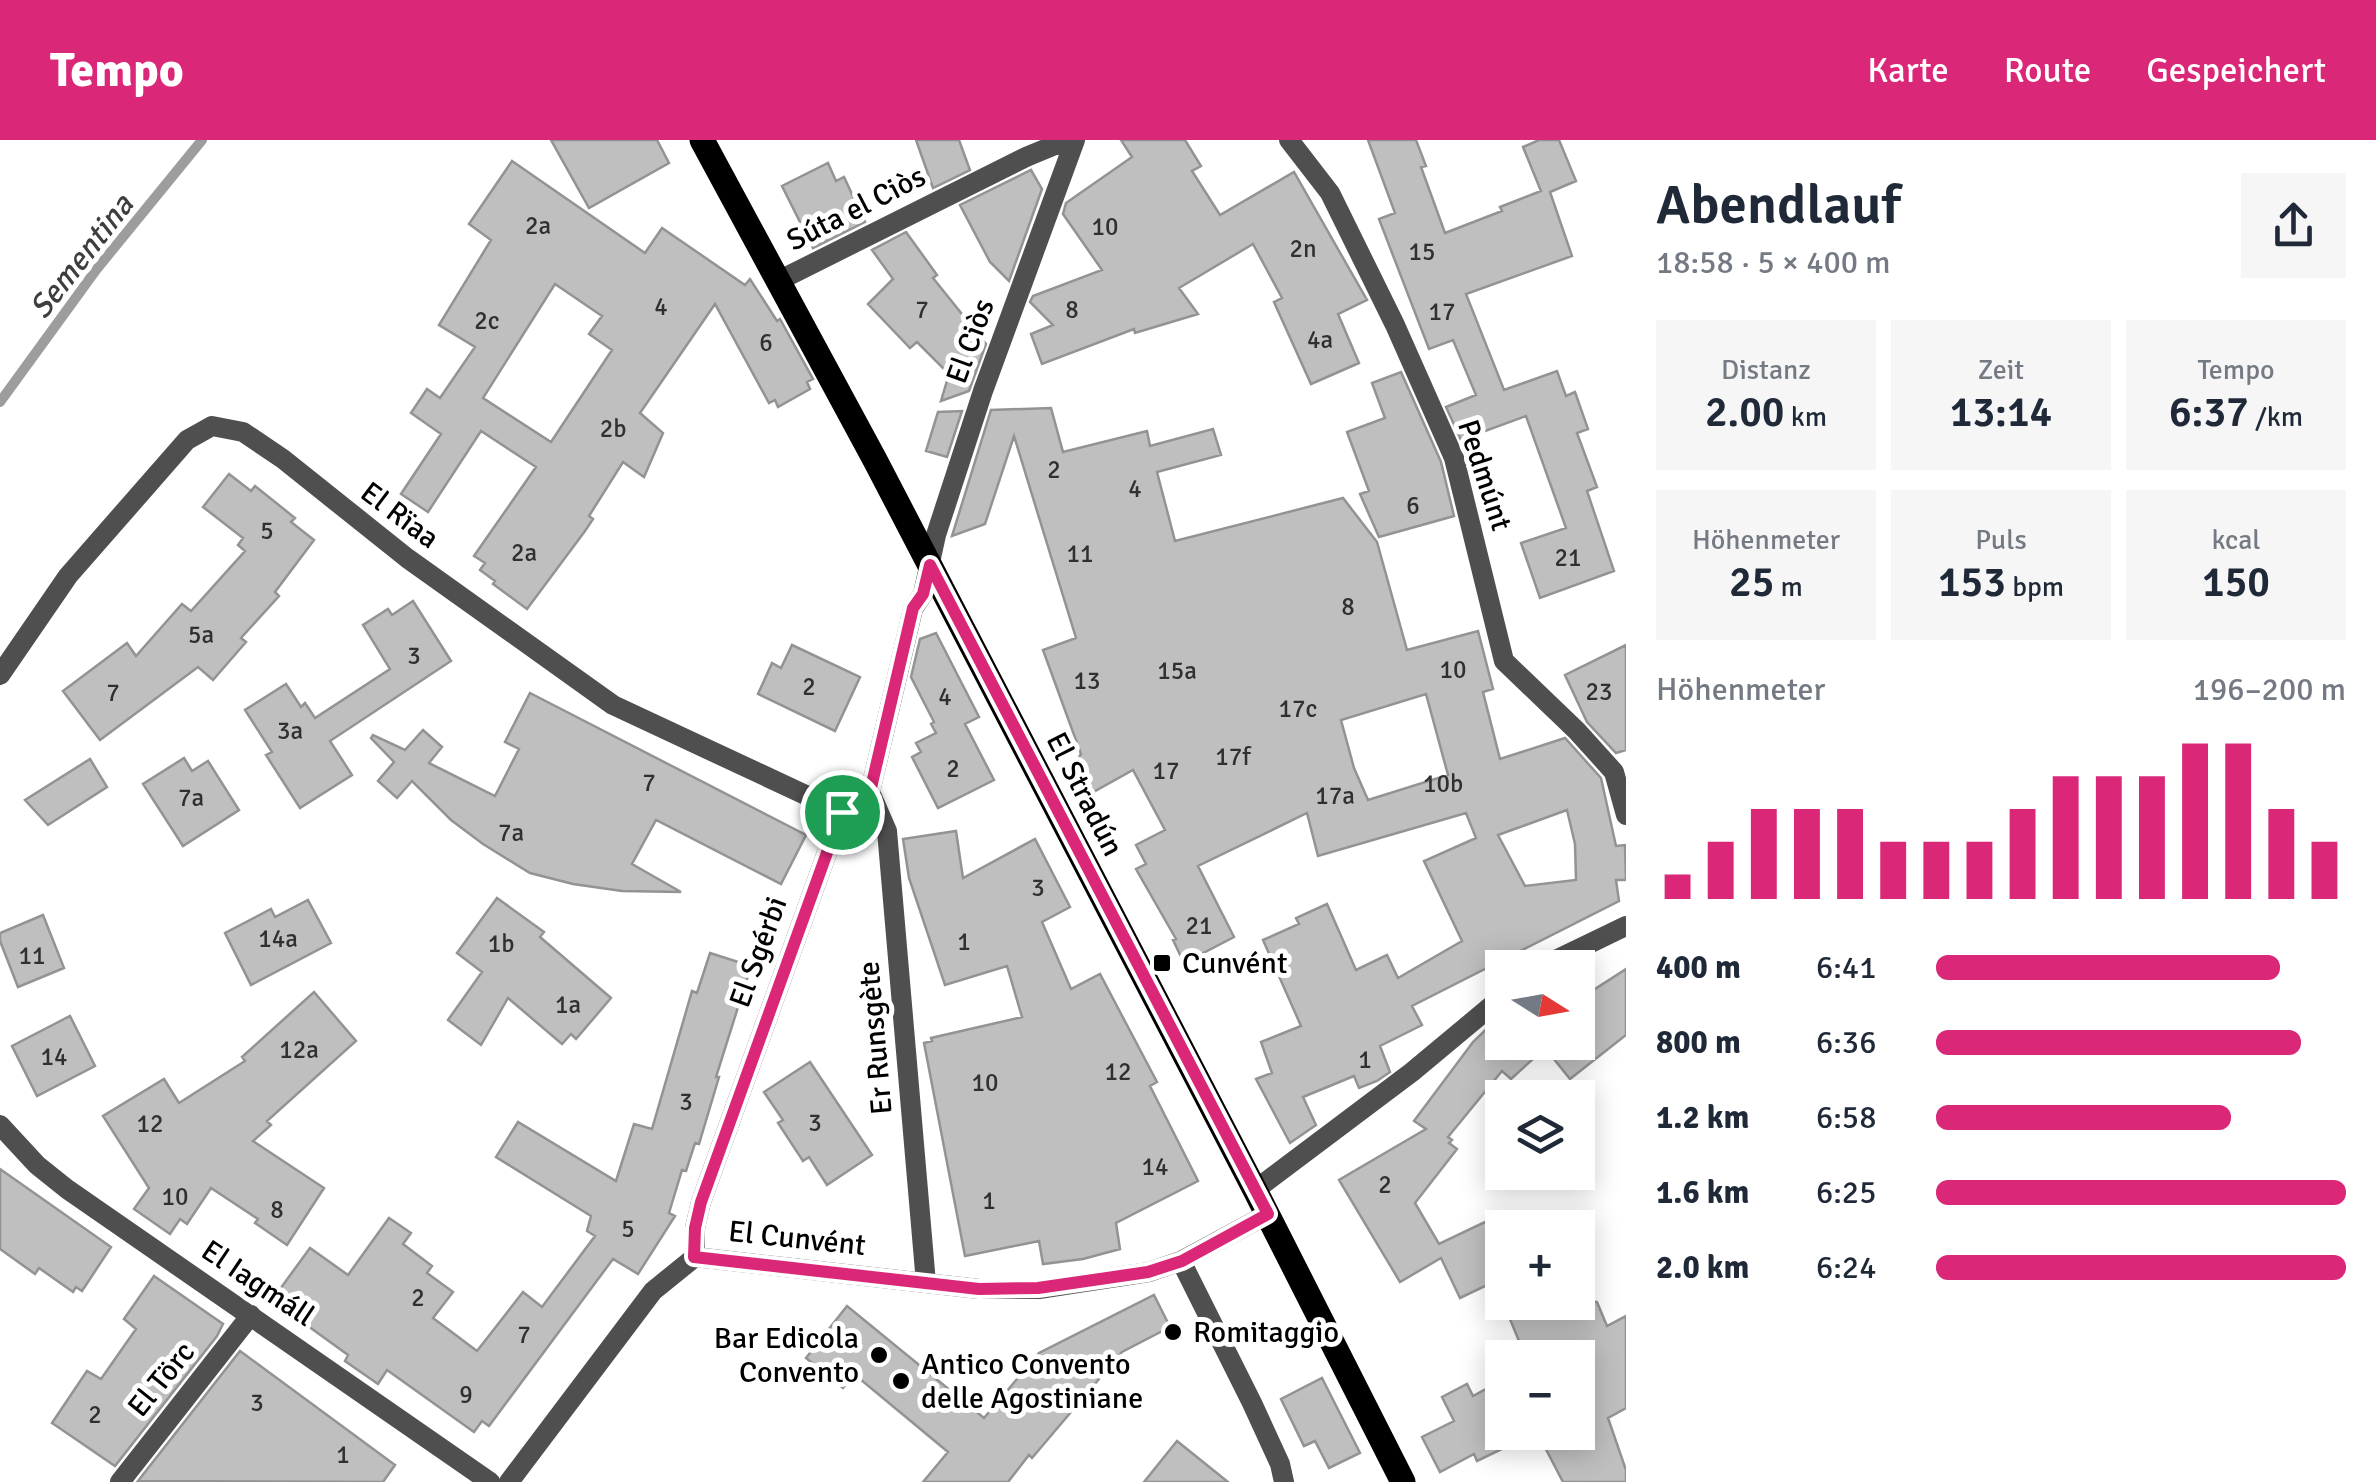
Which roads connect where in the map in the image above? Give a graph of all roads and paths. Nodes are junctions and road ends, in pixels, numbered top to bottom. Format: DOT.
graph roads {
  1 [pos="702,140"];
  2 [pos="1071,140"];
  3 [pos="1289,140"];
  4 [pos="780,280"];
  5 [pos="930,565"];
  6 [pos="0,676"];
  7 [pos="870,792"];
  8 [pos="842,812"];
  9 [pos="1626,815"];
  10 [pos="1626,926"];
  11 [pos="1576,950"];
  12 [pos="1485,1011"];
  13 [pos="0,1125"];
  14 [pos="1255,1190"];
  15 [pos="1268,1214"];
  16 [pos="694,1257"];
  17 [pos="1182,1261"];
  18 [pos="926,1283"];
  19 [pos="252,1316"];
  20 [pos="120,1482"];
  21 [pos="490,1482"];
  22 [pos="509,1482"];
  23 [pos="1284,1482"];
  24 [pos="1403,1482"];
  1 -- 4 [label="main road, El Stradún"];
  2 -- 4 [label="street, Súta el Ciòs"];
  2 -- 5 [label="street, El Ciòs"];
  3 -- 9 [label="street, Pedmúnt"];
  4 -- 5 [label="main road, El Stradún"];
  5 -- 7 [label="street"];
  5 -- 14 [label="main road, El Stradún"];
  6 -- 8 [label="street, El Rïaa"];
  7 -- 8 [label="street"];
  7 -- 18 [label="street, Er Runsgète"];
  8 -- 16 [label="street, El Sgérbi"];
  10 -- 11 [label="street"];
  12 -- 14 [label="street"];
  13 -- 19 [label="street, El Iagmáll"];
  14 -- 15 [label="main road, El Stradún"];
  15 -- 17 [label="street, El Cunvént"];
  15 -- 24 [label="main road, El Stradún"];
  16 -- 18 [label="street, El Cunvént"];
  16 -- 22 [label="street, El Cunvént"];
  17 -- 18 [label="street, El Cunvént"];
  17 -- 23 [label="street"];
  19 -- 20 [label="street, El Törc"];
  19 -- 21 [label="street, El Iagmáll"];
}
